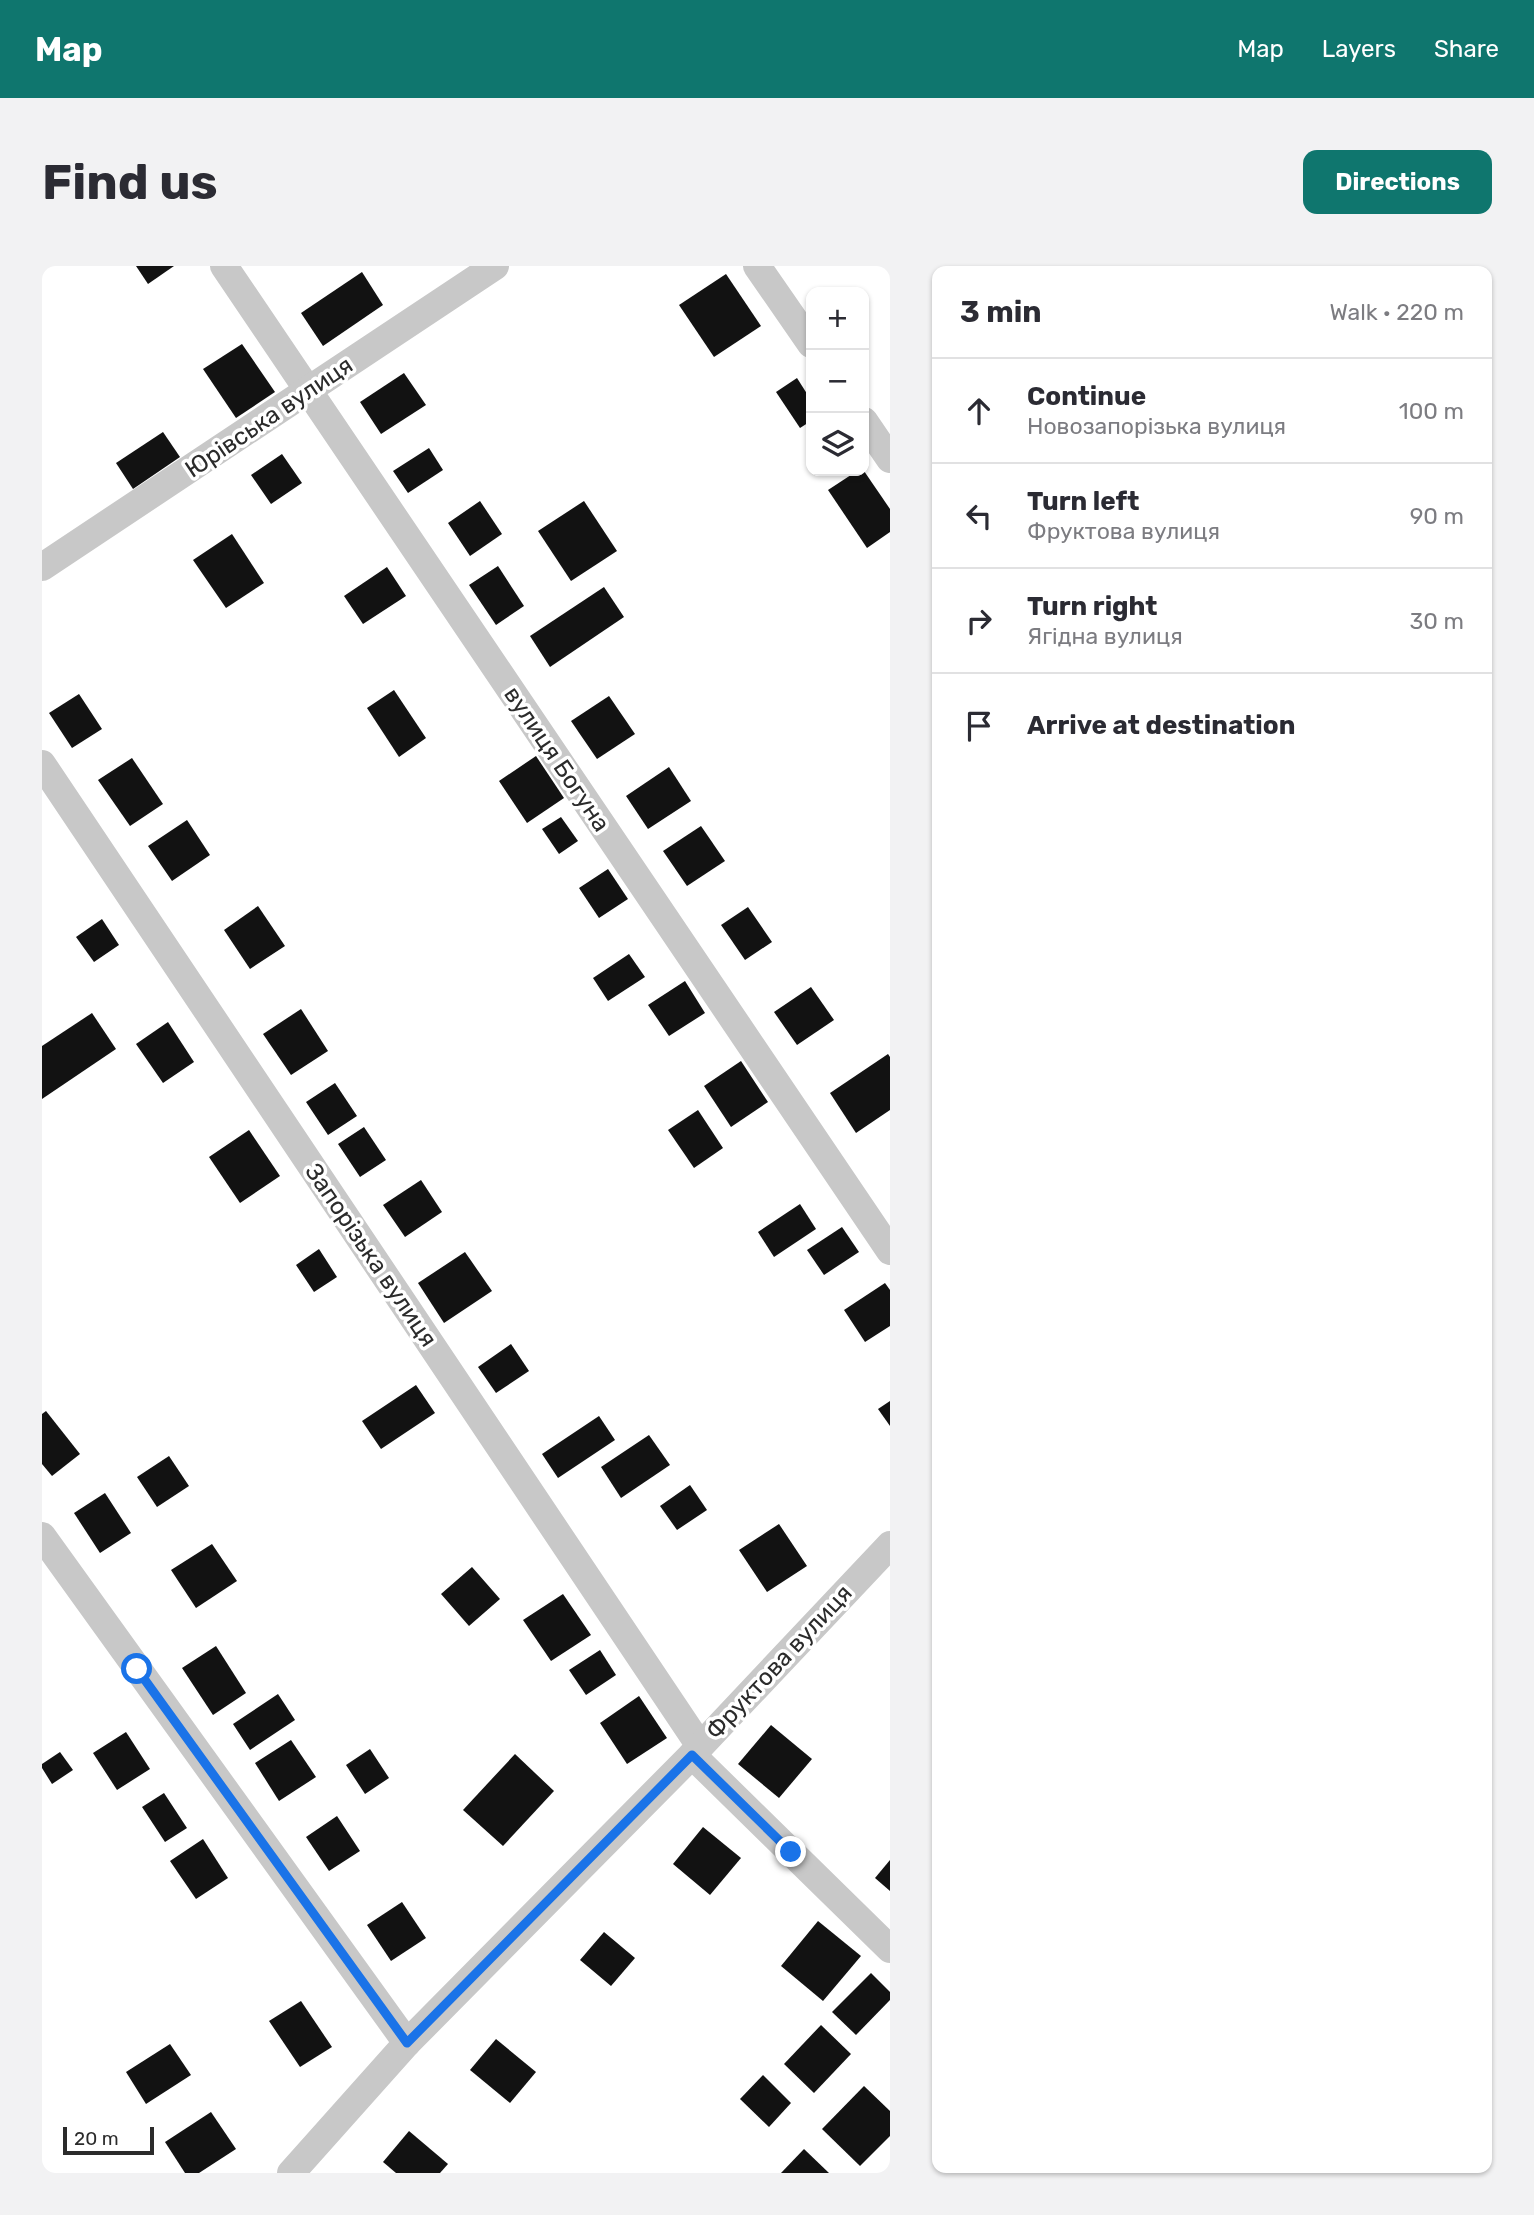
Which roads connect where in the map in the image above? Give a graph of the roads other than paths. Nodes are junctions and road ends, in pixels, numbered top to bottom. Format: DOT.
graph roads {
  1 [pos="224,266"];
  2 [pos="495,266"];
  3 [pos="757,266"];
  4 [pos="806,337"];
  5 [pos="308,391"];
  6 [pos="869,428"];
  7 [pos="890,459"];
  8 [pos="42,567"];
  9 [pos="42,764"];
  10 [pos="890,1251"];
  11 [pos="42,1536"];
  12 [pos="890,1545"];
  13 [pos="696,1750"];
  14 [pos="890,1950"];
  15 [pos="407,2043"];
  16 [pos="291,2173"];
  1 -- 5 [label="street, вулиця Богуна"];
  2 -- 5 [label="street, Юрівська вулиця"];
  3 -- 4 [label="street"];
  5 -- 8 [label="street, Юрівська вулиця"];
  5 -- 10 [label="street, вулиця Богуна"];
  6 -- 7 [label="street"];
  9 -- 13 [label="street, Запорізька вулиця"];
  11 -- 15 [label="street"];
  12 -- 13 [label="street, Фруктова вулиця"];
  13 -- 14 [label="street, Запорізька вулиця"];
  13 -- 15 [label="street, Фруктова вулиця"];
  15 -- 16 [label="street, Фруктова вулиця"];
}
